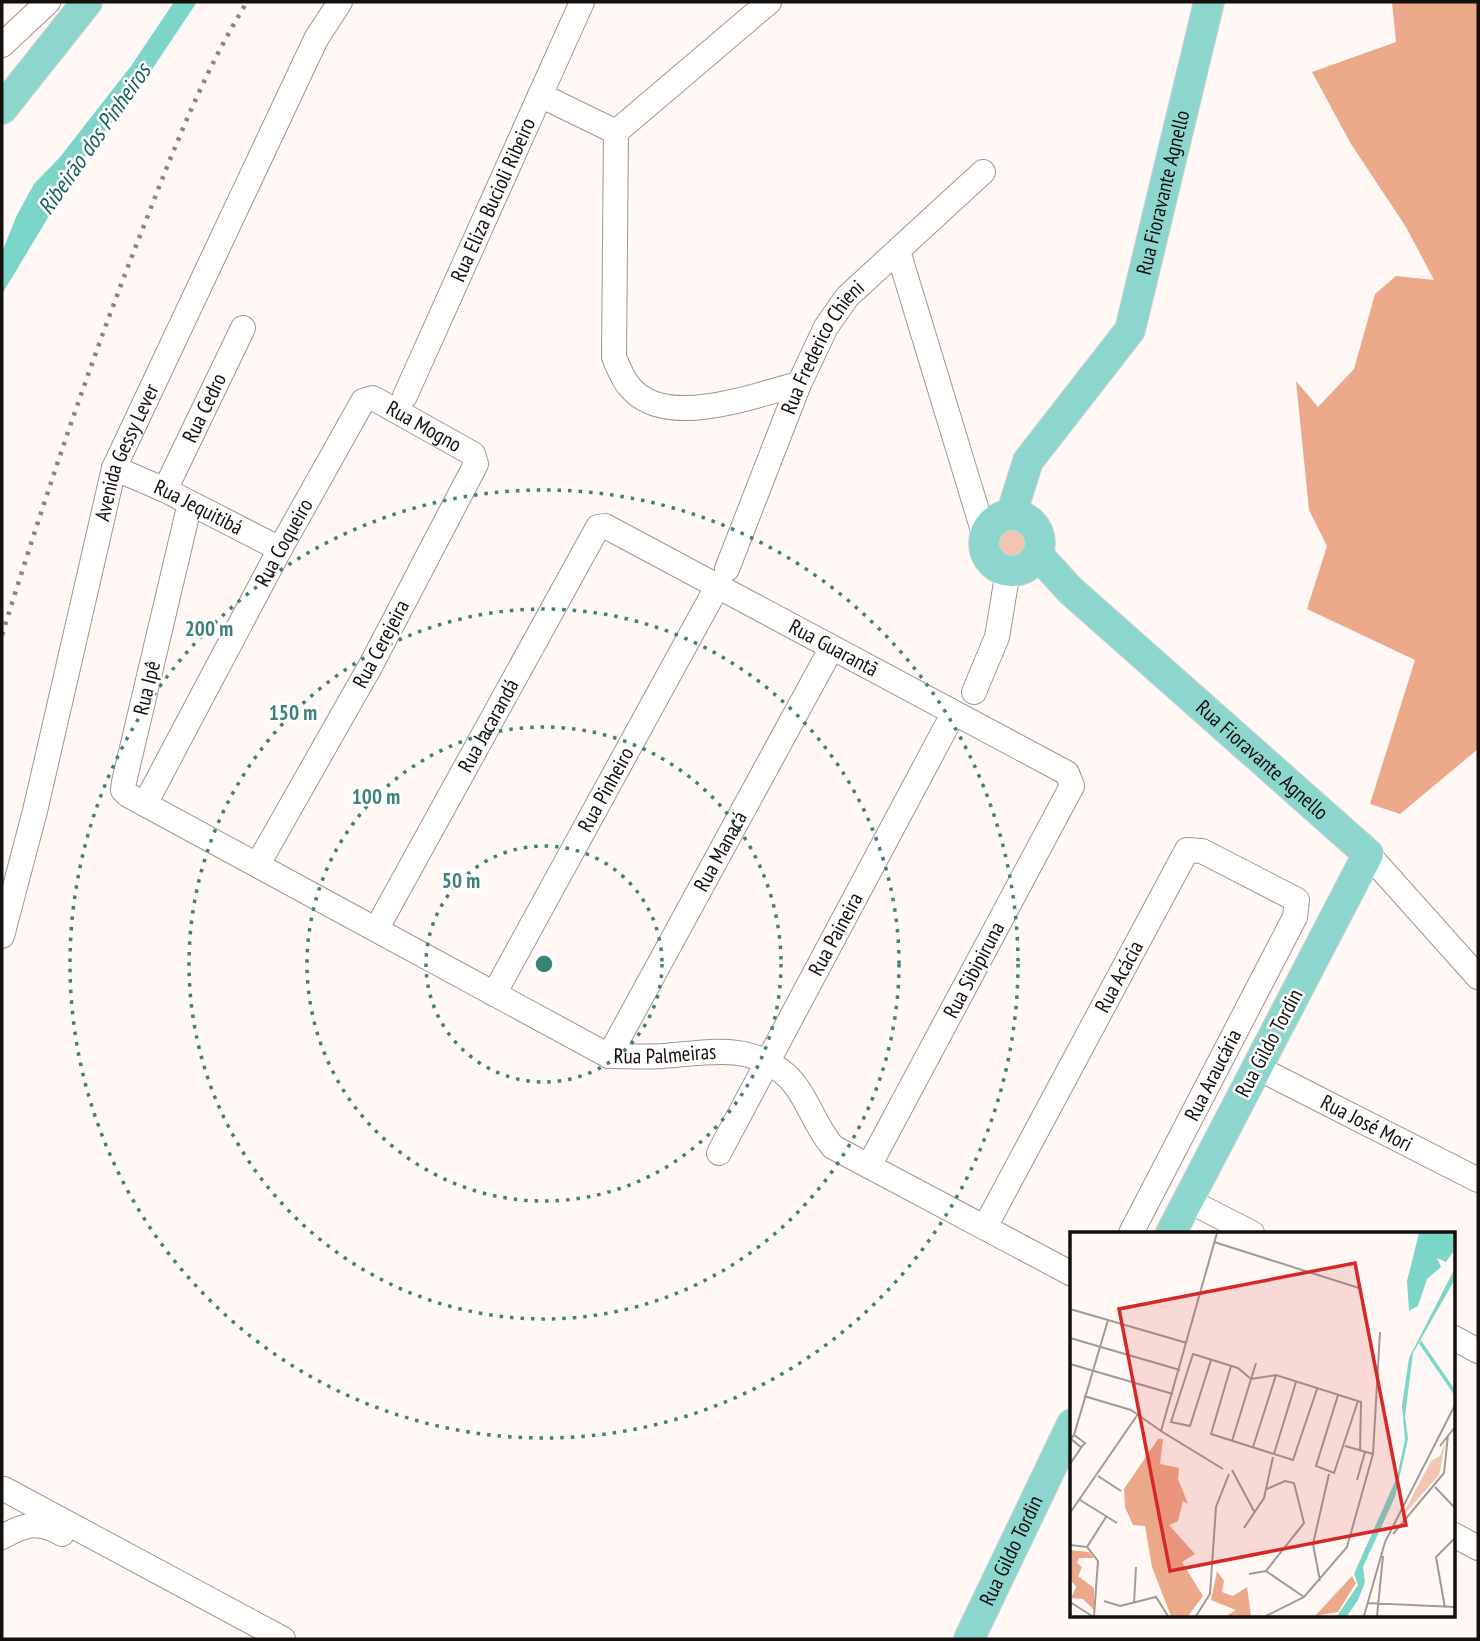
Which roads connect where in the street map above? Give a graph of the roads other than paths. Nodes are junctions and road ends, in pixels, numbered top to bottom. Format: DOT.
graph roads {
  1 [pos="48,2"];
  2 [pos="71,2"];
  3 [pos="88,2"];
  4 [pos="340,2"];
  5 [pos="582,2"];
  6 [pos="769,2"];
  7 [pos="1209,2"];
  8 [pos="2,46"];
  9 [pos="2,89"];
  10 [pos="540,95"];
  11 [pos="2,109"];
  12 [pos="616,132"];
  13 [pos="983,172"];
  14 [pos="898,251"];
  15 [pos="243,328"];
  16 [pos="799,384"];
  17 [pos="405,396"];
  18 [pos="367,398"];
  19 [pos="477,459"];
  20 [pos="114,468"];
  21 [pos="165,490"];
  22 [pos="190,503"];
  23 [pos="1011,515"];
  24 [pos="601,525"];
  25 [pos="985,537"];
  26 [pos="280,549"];
  27 [pos="1038,555"];
  28 [pos="1008,571"];
  29 [pos="722,578"];
  30 [pos="831,649"];
  31 [pos="974,692"];
  32 [pos="953,714"];
  33 [pos="1068,773"];
  34 [pos="123,790"];
  35 [pos="145,804"];
  36 [pos="1368,854"];
  37 [pos="258,863"];
  38 [pos="1295,917"];
  39 [pos="377,928"];
  40 [pos="2,936"];
  41 [pos="1478,977"];
  42 [pos="495,994"];
  43 [pos="609,1056"];
  44 [pos="766,1062"];
  45 [pos="1256,1067"];
  46 [pos="719,1153"];
  47 [pos="869,1166"];
  48 [pos="1478,1180"];
  49 [pos="1187,1200"];
  50 [pos="985,1227"];
  51 [pos="1132,1232"];
  52 [pos="1171,1232"];
  53 [pos="1250,1232"];
  54 [pos="1070,1273"];
  55 [pos="1456,1339"];
  56 [pos="1478,1351"];
  57 [pos="1070,1428"];
  58 [pos="4,1489"];
  59 [pos="1456,1536"];
  60 [pos="2,1537"];
  61 [pos="1478,1548"];
  62 [pos="252,1639"];
  63 [pos="283,1639"];
  64 [pos="969,1639"];
  1 -- 8 [label="street"];
  2 -- 9 [label="main road"];
  3 -- 11 [label="main road"];
  4 -- 20 [label="street, Avenida Gessy Lever"];
  5 -- 10 [label="street, Rua Eliza Bucioli Ribeiro"];
  6 -- 12 [label="street"];
  7 -- 23 [label="main road, Rua Fioravante Agnello"];
  10 -- 12 [label="street"];
  10 -- 17 [label="street, Rua Eliza Bucioli Ribeiro"];
  12 -- 16 [label="street"];
  13 -- 14 [label="street, Rua Frederico Chieni"];
  14 -- 16 [label="street, Rua Frederico Chieni"];
  14 -- 25 [label="street"];
  15 -- 21 [label="street, Rua Cedro"];
  16 -- 29 [label="street, Rua Frederico Chieni"];
  18 -- 19 [label="street, Rua Mogno"];
  18 -- 26 [label="street, Rua Coqueiro"];
  19 -- 37 [label="street, Rua Cerejeira"];
  20 -- 21 [label="street, Rua Jequitibá"];
  20 -- 40 [label="street, Avenida Gessy Lever"];
  21 -- 22 [label="street, Rua Jequitibá"];
  22 -- 26 [label="street, Rua Jequitibá"];
  22 -- 34 [label="street, Rua Ipê"];
  23 -- 25 [label="main road"];
  23 -- 27 [label="main road"];
  24 -- 29 [label="street, Rua Guarantã"];
  24 -- 39 [label="street, Rua Jacarandá"];
  25 -- 28 [label="main road"];
  26 -- 35 [label="street, Rua Coqueiro"];
  27 -- 28 [label="main road"];
  27 -- 36 [label="main road, Rua Fioravante Agnello"];
  28 -- 31 [label="street"];
  29 -- 30 [label="street, Rua Guarantã"];
  29 -- 42 [label="street, Rua Pinheiro"];
  30 -- 32 [label="street, Rua Guarantã"];
  30 -- 43 [label="street, Rua Manacá"];
  32 -- 33 [label="street, Rua Guarantã"];
  32 -- 44 [label="street, Rua Paineira"];
  33 -- 47 [label="street, Rua Sibipiruna"];
  34 -- 35 [label="street, Rua Palmeiras"];
  35 -- 37 [label="street, Rua Palmeiras"];
  36 -- 41 [label="street, Rua Fioravante Agnello"];
  36 -- 45 [label="main road, Rua Gildo Tordin"];
  37 -- 39 [label="street, Rua Palmeiras"];
  38 -- 50 [label="street, Rua Acácia"];
  38 -- 51 [label="street, Rua Araucária"];
  39 -- 42 [label="street, Rua Palmeiras"];
  42 -- 43 [label="street, Rua Palmeiras"];
  43 -- 44 [label="street, Rua Palmeiras"];
  44 -- 46 [label="street, Rua Paineira"];
  44 -- 47 [label="street, Rua Palmeiras"];
  45 -- 48 [label="street, Rua José Mori"];
  45 -- 49 [label="main road, Rua Gildo Tordin"];
  47 -- 50 [label="street, Rua Palmeiras"];
  49 -- 52 [label="main road, Rua Gildo Tordin"];
  49 -- 53 [label="street"];
  50 -- 54 [label="street, Rua Palmeiras"];
  55 -- 56 [label="street"];
  57 -- 64 [label="main road, Rua Gildo Tordin"];
  58 -- 63 [label="street"];
  59 -- 61 [label="street"];
  60 -- 62 [label="street"];
}
